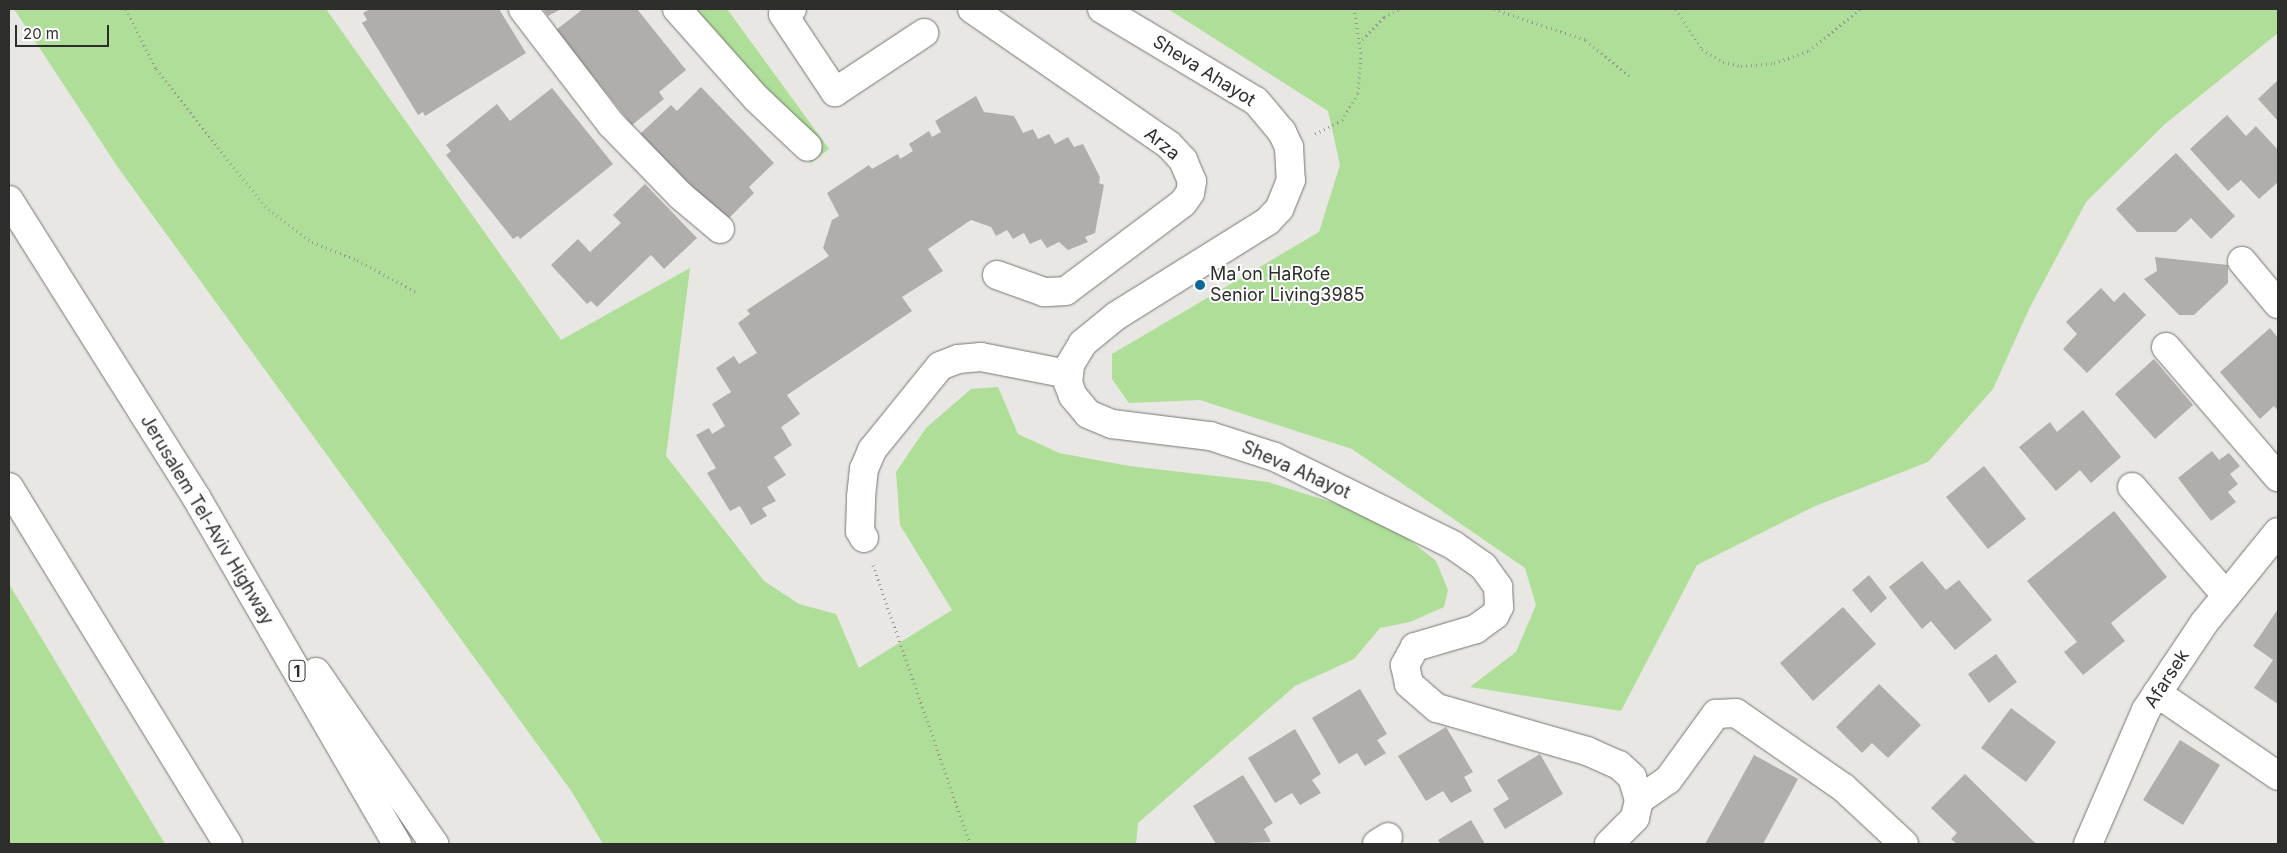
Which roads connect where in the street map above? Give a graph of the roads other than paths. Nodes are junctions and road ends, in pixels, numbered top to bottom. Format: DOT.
graph roads {
  1 [pos="523,9"];
  2 [pos="677,9"];
  3 [pos="792,9"];
  4 [pos="972,9"];
  5 [pos="1102,9"];
  6 [pos="924,33"];
  7 [pos="808,147"];
  8 [pos="9,200"];
  9 [pos="720,229"];
  10 [pos="2242,262"];
  11 [pos="997,275"];
  12 [pos="2278,304"];
  13 [pos="2166,347"];
  14 [pos="1068,374"];
  15 [pos="2278,477"];
  16 [pos="9,487"];
  17 [pos="2132,487"];
  18 [pos="196,498"];
  19 [pos="2278,532"];
  20 [pos="864,538"];
  21 [pos="2226,595"];
  22 [pos="2157,693"];
  23 [pos="2278,776"];
  24 [pos="1639,800"];
  25 [pos="228,844"];
  26 [pos="397,844"];
  27 [pos="434,844"];
  28 [pos="1609,844"];
  29 [pos="1904,844"];
  30 [pos="2088,844"];
  1 -- 9 [label="main road"];
  2 -- 7 [label="main road"];
  3 -- 6 [label="main road"];
  4 -- 11 [label="main road, Arza"];
  5 -- 14 [label="main road, Sheva Ahayot"];
  8 -- 18 [label="main road, Jerusalem Tel-Aviv Highway / 1"];
  10 -- 12 [label="main road"];
  13 -- 15 [label="main road"];
  14 -- 20 [label="main road"];
  14 -- 24 [label="main road, Sheva Ahayot"];
  16 -- 25 [label="main road"];
  17 -- 21 [label="main road"];
  18 -- 26 [label="main road, Jerusalem Tel-Aviv Highway / 1"];
  18 -- 27 [label="main road"];
  19 -- 21 [label="main road, Afarsek"];
  21 -- 22 [label="main road, Afarsek"];
  22 -- 23 [label="main road"];
  22 -- 30 [label="main road, Afarsek"];
  24 -- 28 [label="main road"];
  24 -- 29 [label="main road"];
}
